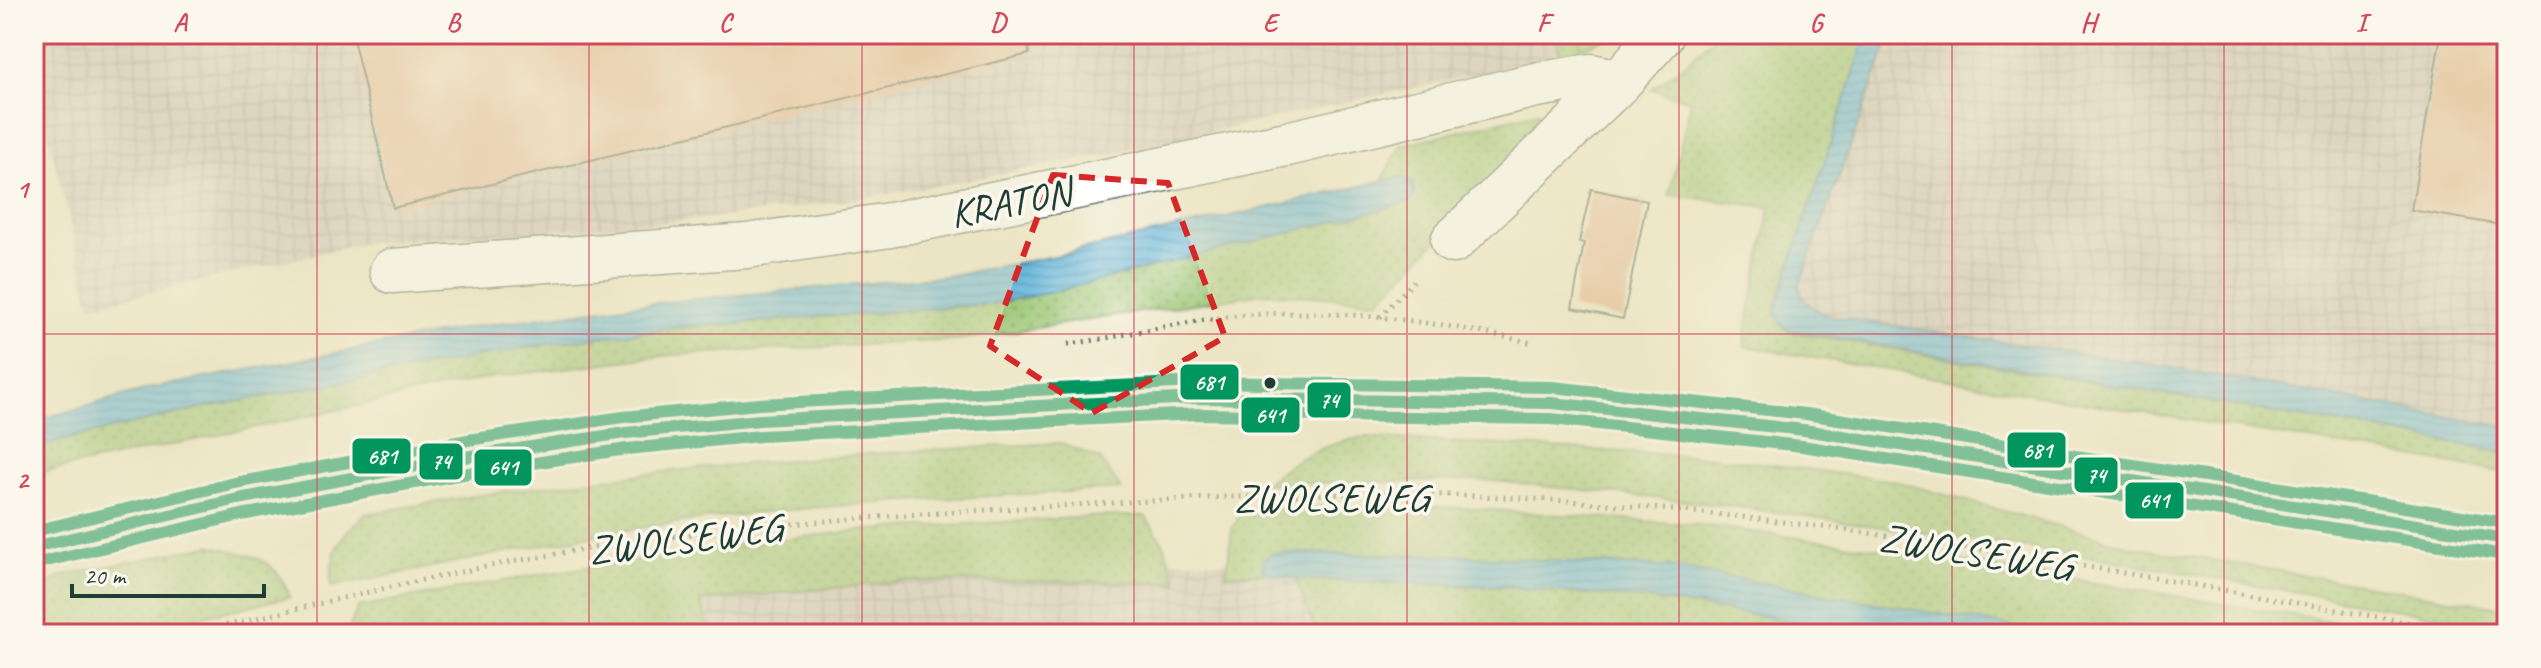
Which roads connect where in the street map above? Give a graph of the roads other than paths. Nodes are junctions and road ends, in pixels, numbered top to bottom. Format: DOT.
graph roads {
  1 [pos="1662,34"];
  2 [pos="1619,82"];
  3 [pos="1453,241"];
  4 [pos="392,271"];
  5 [pos="2507,539"];
  6 [pos="34,547"];
  1 -- 2 [label="street"];
  2 -- 3 [label="street"];
  2 -- 4 [label="street, KRATON"];
  5 -- 6 [label="main road"];
}
